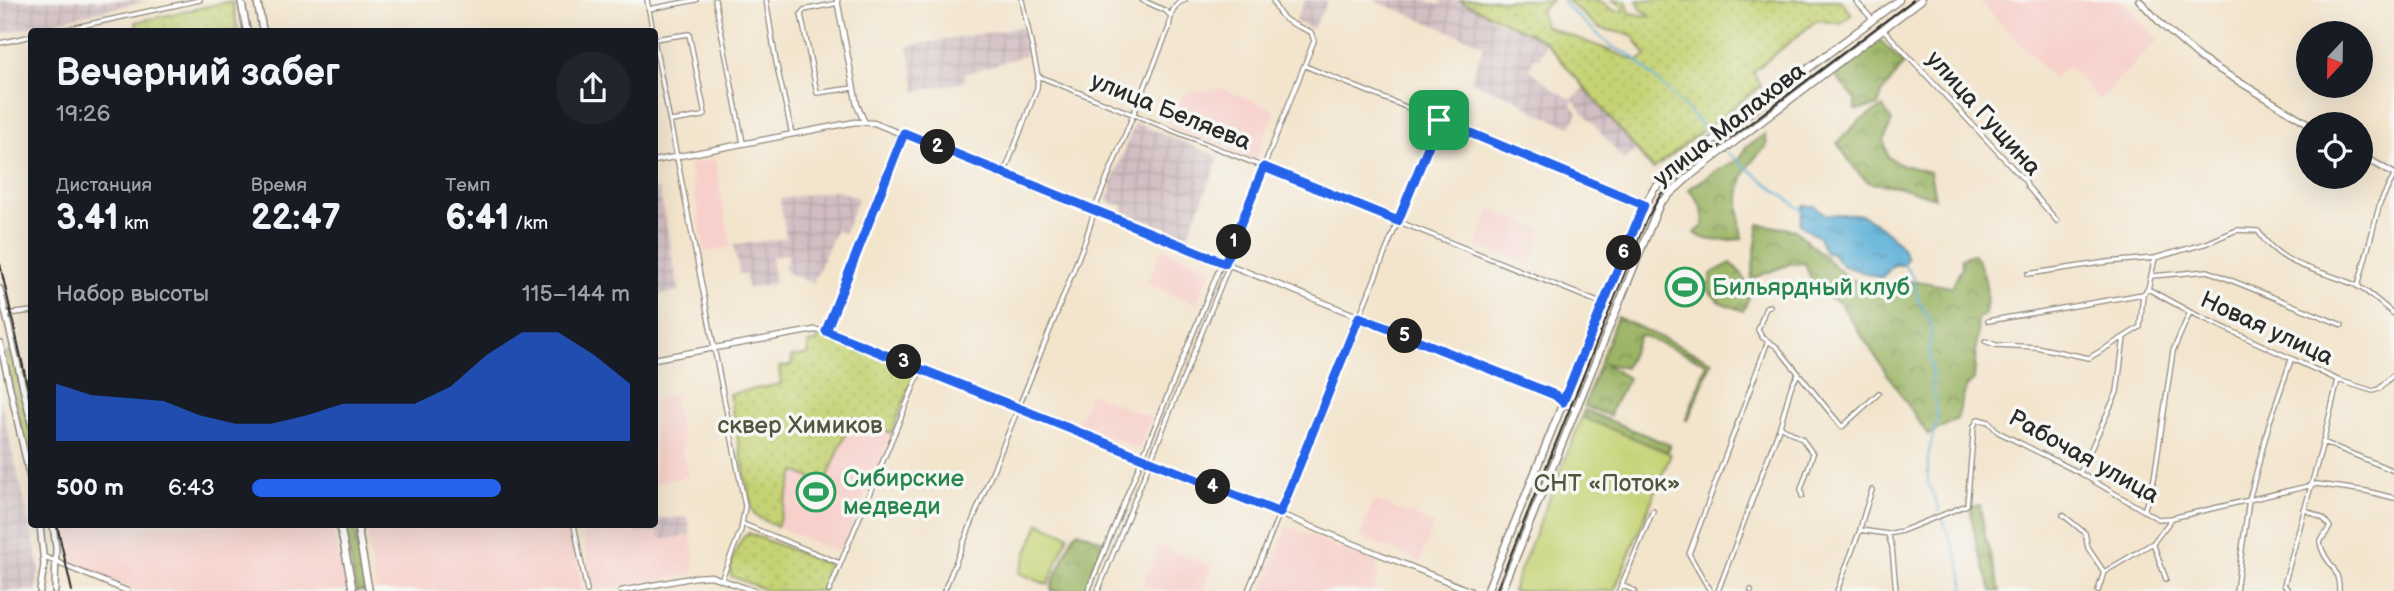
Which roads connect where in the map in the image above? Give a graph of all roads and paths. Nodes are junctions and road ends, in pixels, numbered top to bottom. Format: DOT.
graph roads {
  1 [pos="200,0"];
  2 [pos="241,0"];
  3 [pos="257,0"];
  4 [pos="647,0"];
  5 [pos="696,0"];
  6 [pos="715,0"];
  7 [pos="766,0"];
  8 [pos="1022,0"];
  9 [pos="1142,0"];
  10 [pos="1185,0"];
  11 [pos="1273,0"];
  12 [pos="1855,0"];
  13 [pos="1899,0"];
  14 [pos="1922,0"];
  15 [pos="2140,0"];
  16 [pos="838,2"];
  17 [pos="649,9"];
  18 [pos="1170,15"];
  19 [pos="1873,20"];
  20 [pos="71,28"];
  21 [pos="246,28"];
  22 [pos="262,28"];
  23 [pos="652,28"];
  24 [pos="1884,29"];
  25 [pos="28,37"];
  26 [pos="658,38"];
  27 [pos="0,43"];
  28 [pos="658,58"];
  29 [pos="1305,66"];
  30 [pos="1038,76"];
  31 [pos="853,88"];
  32 [pos="1132,114"];
  33 [pos="2296,116"];
  34 [pos="1439,120"];
  35 [pos="671,121"];
  36 [pos="865,121"];
  37 [pos="904,133"];
  38 [pos="792,134"];
  39 [pos="743,144"];
  40 [pos="678,156"];
  41 [pos="658,159"];
  42 [pos="2373,162"];
  43 [pos="1264,167"];
  44 [pos="1004,174"];
  45 [pos="2394,175"];
  46 [pos="1644,205"];
  47 [pos="1095,210"];
  48 [pos="1398,221"];
  49 [pos="2057,221"];
  50 [pos="2155,258"];
  51 [pos="1225,263"];
  52 [pos="2028,274"];
  53 [pos="2152,275"];
  54 [pos="2358,286"];
  55 [pos="0,289"];
  56 [pos="2148,289"];
  57 [pos="2143,294"];
  58 [pos="1603,304"];
  59 [pos="1770,306"];
  60 [pos="28,312"];
  61 [pos="2190,312"];
  62 [pos="2394,314"];
  63 [pos="6,315"];
  64 [pos="1359,317"];
  65 [pos="1988,321"];
  66 [pos="2342,325"];
  67 [pos="826,331"];
  68 [pos="2124,337"];
  69 [pos="1768,341"];
  70 [pos="1985,341"];
  71 [pos="0,343"];
  72 [pos="715,348"];
  73 [pos="658,358"];
  74 [pos="2291,360"];
  75 [pos="921,369"];
  76 [pos="1798,374"];
  77 [pos="2394,374"];
  78 [pos="2338,380"];
  79 [pos="1879,393"];
  80 [pos="1563,402"];
  81 [pos="1018,408"];
  82 [pos="28,409"];
  83 [pos="1575,409"];
  84 [pos="1780,426"];
  85 [pos="2323,442"];
  86 [pos="1142,458"];
  87 [pos="1150,461"];
  88 [pos="28,469"];
  89 [pos="2394,471"];
  90 [pos="2080,473"];
  91 [pos="2311,487"];
  92 [pos="1872,490"];
  93 [pos="1802,496"];
  94 [pos="2394,498"];
  95 [pos="2249,500"];
  96 [pos="2304,509"];
  97 [pos="1653,511"];
  98 [pos="2144,511"];
  99 [pos="1280,513"];
  100 [pos="2063,515"];
  101 [pos="2172,518"];
  102 [pos="743,524"];
  103 [pos="40,528"];
  104 [pos="52,528"];
  105 [pos="341,528"];
  106 [pos="358,528"];
  107 [pos="575,528"];
  108 [pos="1860,530"];
  109 [pos="1888,534"];
  110 [pos="2153,543"];
  111 [pos="44,557"];
  112 [pos="55,562"];
  113 [pos="840,563"];
  114 [pos="2104,572"];
  115 [pos="722,578"];
  116 [pos="2166,579"];
  117 [pos="1621,585"];
  118 [pos="40,591"];
  119 [pos="55,591"];
  120 [pos="127,591"];
  121 [pos="353,591"];
  122 [pos="369,591"];
  123 [pos="587,591"];
  124 [pos="621,591"];
  125 [pos="754,591"];
  126 [pos="829,591"];
  127 [pos="944,591"];
  128 [pos="1088,591"];
  129 [pos="1098,591"];
  130 [pos="1248,591"];
  131 [pos="1471,591"];
  132 [pos="1487,591"];
  133 [pos="1502,591"];
  134 [pos="1619,591"];
  135 [pos="1635,591"];
  136 [pos="1710,591"];
  137 [pos="1718,591"];
  138 [pos="1837,591"];
  139 [pos="1896,591"];
  140 [pos="2098,591"];
  141 [pos="2236,591"];
  142 [pos="2289,591"];
  143 [pos="2339,591"];
  1 -- 20 [label="street"];
  2 -- 21 [label="main road"];
  3 -- 22 [label="main road"];
  4 -- 17 [label="street"];
  5 -- 17 [label="street"];
  6 -- 39 [label="street"];
  7 -- 38 [label="street"];
  8 -- 30 [label="street"];
  9 -- 18 [label="street"];
  10 -- 18 [label="street"];
  11 -- 29 [label="street"];
  12 -- 19 [label="street"];
  13 -- 19 [label="main road, улица Малахова"];
  14 -- 24 [label="main road, улица Малахова"];
  15 -- 33 [label="main road"];
  16 -- 31 [label="street"];
  16 -- 31 [label="street"];
  17 -- 23 [label="street"];
  18 -- 32 [label="street"];
  19 -- 46 [label="main road, улица Малахова"];
  24 -- 49 [label="street, улица Гущина"];
  24 -- 83 [label="main road, улица Малахова"];
  25 -- 27 [label="street"];
  26 -- 35 [label="street"];
  28 -- 35 [label="street"];
  29 -- 34 [label="street"];
  29 -- 43 [label="street"];
  30 -- 32 [label="street, улица Беляева"];
  30 -- 44 [label="street"];
  31 -- 36 [label="street"];
  32 -- 43 [label="street, улица Беляева"];
  32 -- 47 [label="street"];
  34 -- 46 [label="street"];
  34 -- 48 [label="street"];
  35 -- 40 [label="street"];
  36 -- 37 [label="street"];
  36 -- 38 [label="street"];
  37 -- 44 [label="street"];
  37 -- 67 [label="street"];
  38 -- 39 [label="street"];
  39 -- 40 [label="street"];
  40 -- 41 [label="street"];
  40 -- 72 [label="street"];
  42 -- 45 [label="main road"];
  43 -- 48 [label="street, улица Беляева"];
  43 -- 51 [label="street"];
  44 -- 47 [label="street"];
  45 -- 54 [label="street"];
  46 -- 58 [label="main road, улица Малахова"];
  47 -- 51 [label="street"];
  47 -- 81 [label="street"];
  48 -- 58 [label="street, улица Беляева"];
  48 -- 64 [label="street"];
  50 -- 52 [label="street"];
  50 -- 53 [label="street"];
  50 -- 54 [label="street"];
  51 -- 64 [label="street"];
  51 -- 86 [label="street"];
  51 -- 87 [label="street"];
  53 -- 56 [label="street"];
  53 -- 66 [label="street"];
  54 -- 62 [label="street"];
  55 -- 63 [label="main road"];
  56 -- 57 [label="street"];
  56 -- 61 [label="street, Новая улица"];
  57 -- 65 [label="street"];
  57 -- 68 [label="street"];
  58 -- 80 [label="main road, улица Малахова"];
  59 -- 69 [label="street"];
  60 -- 63 [label="street"];
  61 -- 74 [label="street, Новая улица"];
  61 -- 98 [label="street"];
  63 -- 82 [label="main road"];
  64 -- 80 [label="street"];
  64 -- 99 [label="street"];
  67 -- 72 [label="street"];
  67 -- 75 [label="street"];
  68 -- 70 [label="street"];
  68 -- 90 [label="street"];
  69 -- 76 [label="street"];
  69 -- 136 [label="street"];
  71 -- 88 [label="main road"];
  72 -- 73 [label="street"];
  72 -- 102 [label="street"];
  74 -- 78 [label="street, Новая улица"];
  74 -- 95 [label="street"];
  75 -- 81 [label="street"];
  75 -- 113 [label="street"];
  76 -- 79 [label="street"];
  76 -- 84 [label="street"];
  77 -- 78 [label="street, Новая улица"];
  78 -- 85 [label="street"];
  80 -- 83 [label="street"];
  80 -- 132 [label="main road, улица Малахова"];
  81 -- 86 [label="street"];
  81 -- 127 [label="street"];
  83 -- 133 [label="main road, улица Малахова"];
  84 -- 93 [label="street"];
  84 -- 137 [label="street"];
  85 -- 89 [label="street"];
  85 -- 91 [label="street"];
  86 -- 87 [label="street"];
  86 -- 128 [label="street"];
  87 -- 99 [label="street"];
  87 -- 129 [label="street"];
  90 -- 98 [label="street, Рабочая улица"];
  90 -- 109 [label="street, Рабочая улица"];
  91 -- 94 [label="street, Рабочая улица"];
  91 -- 95 [label="street, Рабочая улица"];
  91 -- 96 [label="street"];
  92 -- 108 [label="street"];
  95 -- 101 [label="street, Рабочая улица"];
  95 -- 141 [label="street"];
  96 -- 142 [label="street"];
  96 -- 143 [label="street"];
  97 -- 117 [label="street"];
  98 -- 101 [label="street, Рабочая улица"];
  99 -- 130 [label="street"];
  99 -- 131 [label="street"];
  100 -- 114 [label="street"];
  101 -- 110 [label="street"];
  102 -- 113 [label="street"];
  102 -- 115 [label="street"];
  103 -- 111 [label="main road"];
  104 -- 112 [label="main road"];
  105 -- 121 [label="main road"];
  106 -- 122 [label="main road"];
  107 -- 123 [label="street"];
  108 -- 109 [label="street"];
  108 -- 138 [label="street"];
  109 -- 139 [label="street"];
  110 -- 114 [label="street"];
  110 -- 116 [label="street"];
  111 -- 112 [label="street"];
  111 -- 118 [label="main road"];
  112 -- 119 [label="main road"];
  112 -- 120 [label="street"];
  113 -- 126 [label="street"];
  114 -- 140 [label="street"];
  115 -- 124 [label="street"];
  115 -- 125 [label="street"];
  117 -- 134 [label="street"];
  117 -- 135 [label="street"];
}
